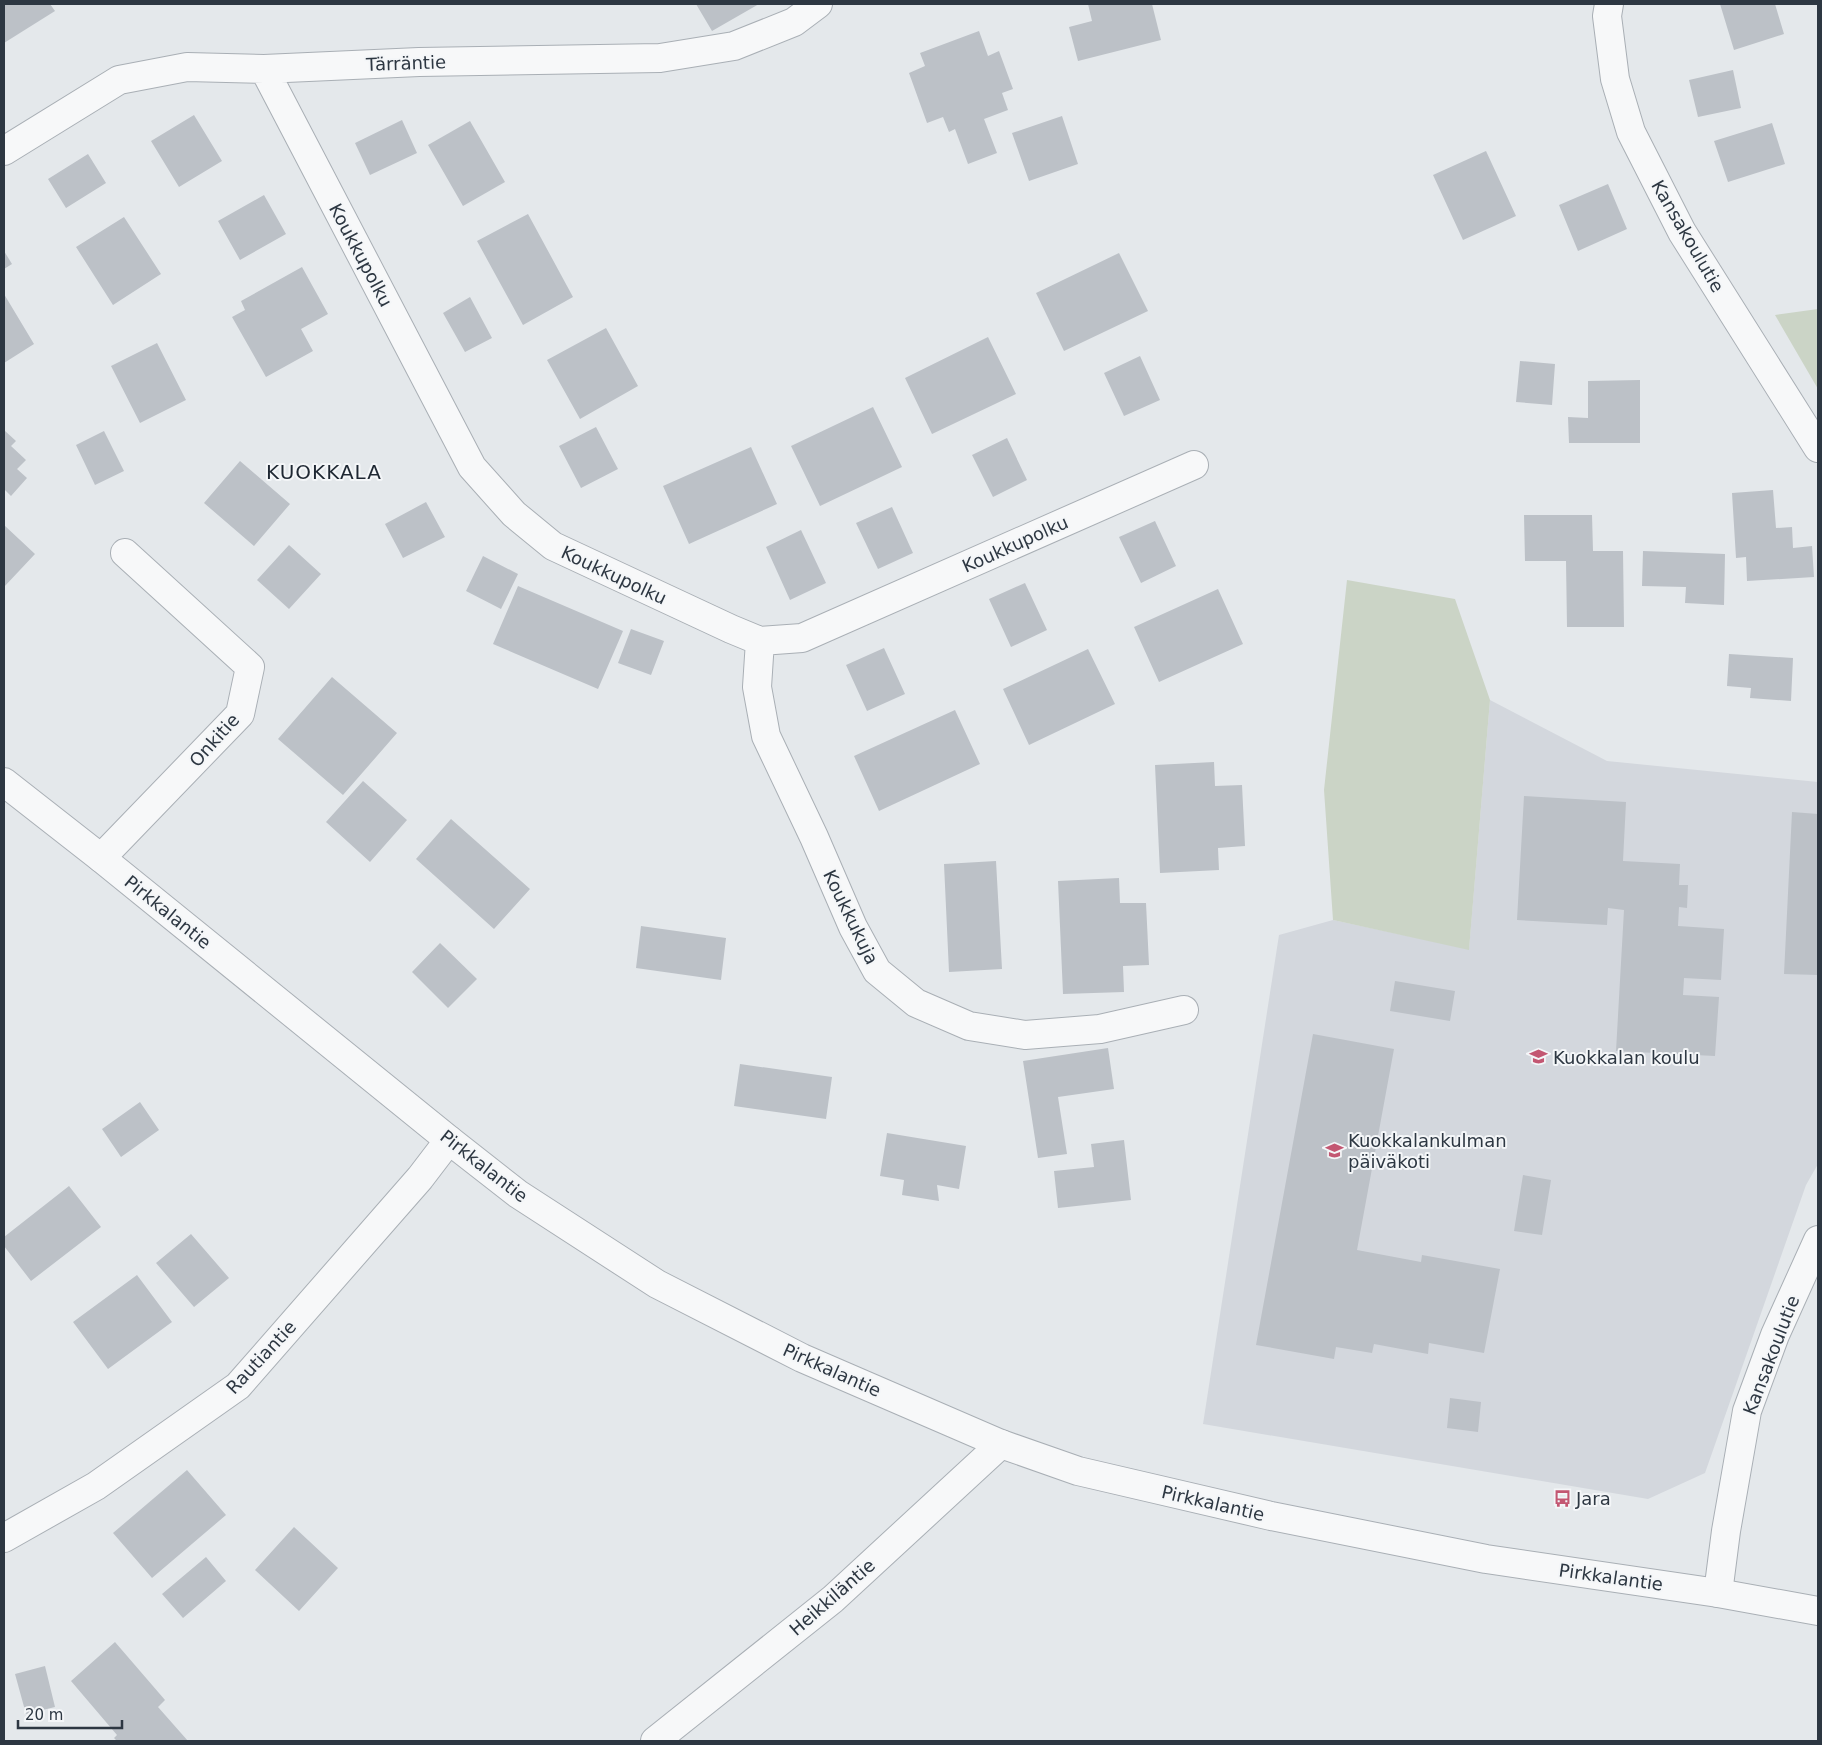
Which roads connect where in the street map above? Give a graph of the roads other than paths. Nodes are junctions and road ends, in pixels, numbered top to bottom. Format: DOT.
graph roads {
  1 [pos="818,4"];
  2 [pos="1609,4"];
  3 [pos="264,69"];
  4 [pos="4,151"];
  5 [pos="1818,448"];
  6 [pos="1194,465"];
  7 [pos="125,553"];
  8 [pos="760,641"];
  9 [pos="4,782"];
  10 [pos="101,858"];
  11 [pos="1184,1010"];
  12 [pos="449,1140"];
  13 [pos="1818,1240"];
  14 [pos="1001,1444"];
  15 [pos="4,1538"];
  16 [pos="1718,1593"];
  17 [pos="1818,1611"];
  18 [pos="655,1741"];
  1 -- 3 [label="street, Tärräntie"];
  2 -- 5 [label="street, Kansakoulutie"];
  3 -- 4 [label="street, Tärräntie"];
  3 -- 8 [label="street, Koukkupolku"];
  6 -- 8 [label="street, Koukkupolku"];
  7 -- 10 [label="street, Onkitie"];
  8 -- 11 [label="street, Koukkukuja"];
  9 -- 10 [label="street, Pirkkalantie"];
  10 -- 12 [label="street, Pirkkalantie"];
  12 -- 14 [label="street, Pirkkalantie"];
  12 -- 15 [label="street, Rautiantie"];
  13 -- 16 [label="street, Kansakoulutie"];
  14 -- 16 [label="street, Pirkkalantie"];
  14 -- 18 [label="street, Heikkiläntie"];
  16 -- 17 [label="street, Pirkkalantie"];
}
